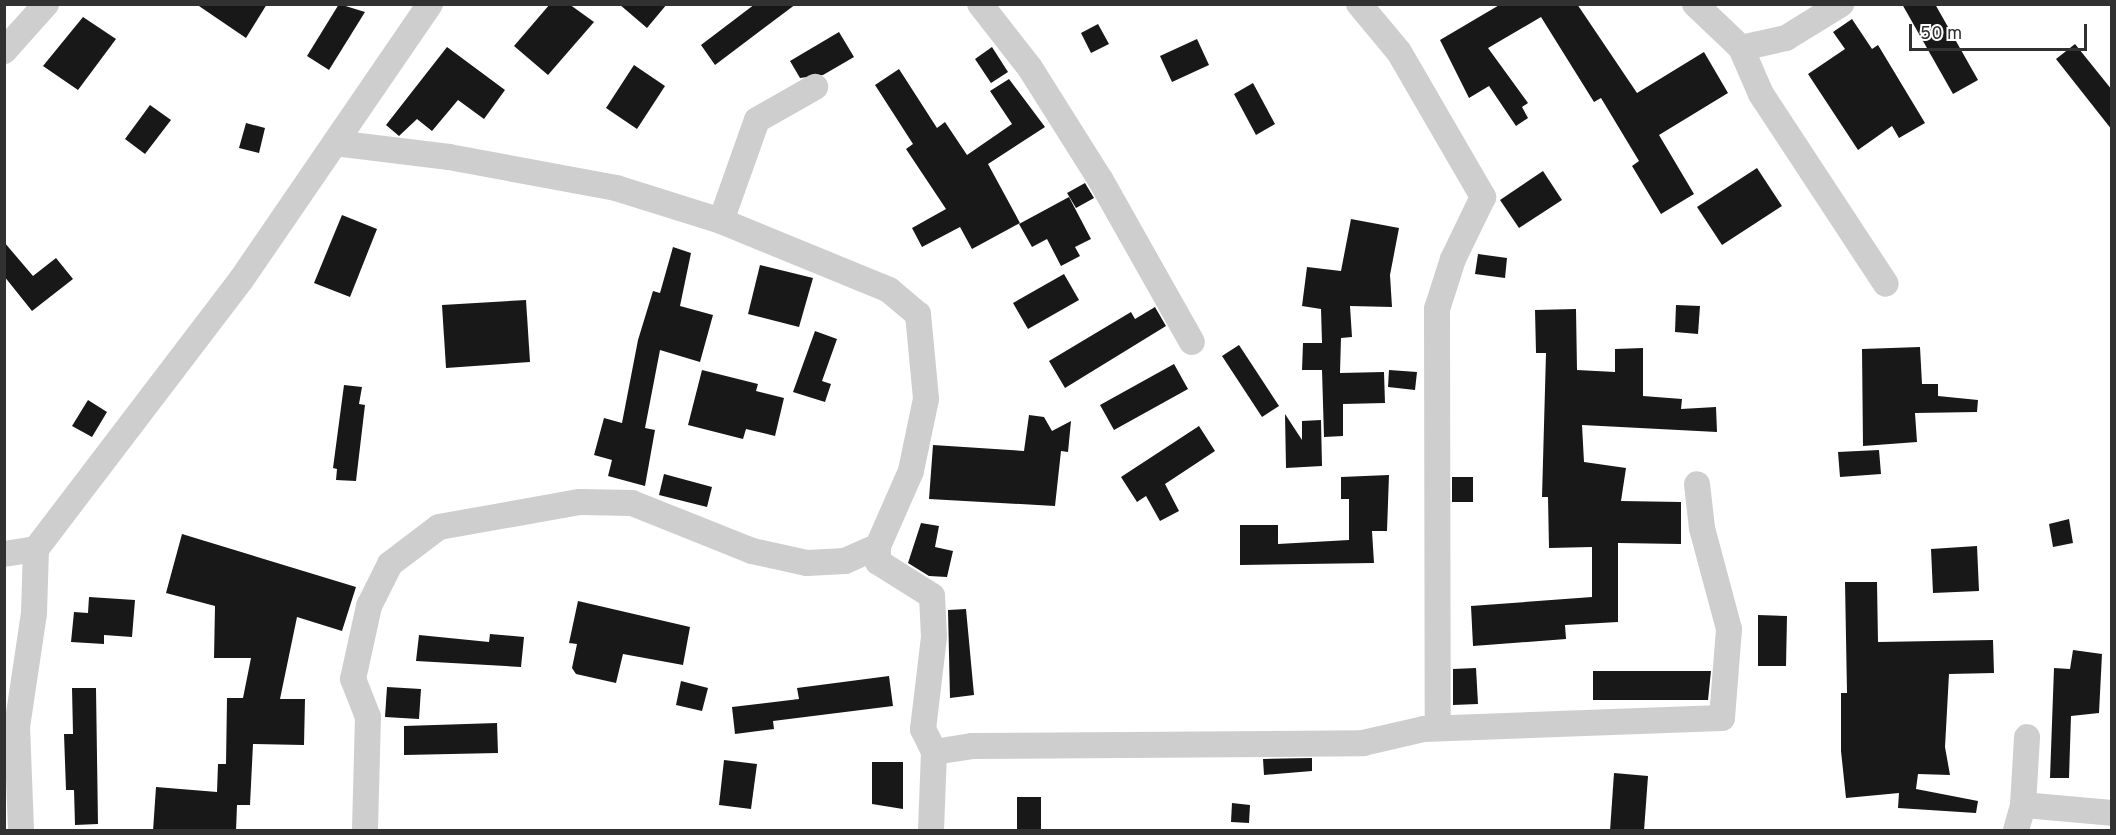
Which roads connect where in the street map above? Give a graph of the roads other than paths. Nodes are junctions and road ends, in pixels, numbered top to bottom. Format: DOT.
graph roads {
  1 [pos="46,4"];
  2 [pos="430,4"];
  3 [pos="981,4"];
  4 [pos="1359,4"];
  5 [pos="1695,4"];
  6 [pos="1841,4"];
  7 [pos="1741,48"];
  8 [pos="4,51"];
  9 [pos="815,87"];
  10 [pos="335,143"];
  11 [pos="721,221"];
  12 [pos="1886,284"];
  13 [pos="1192,342"];
  14 [pos="1697,484"];
  15 [pos="878,546"];
  16 [pos="36,549"];
  17 [pos="4,554"];
  18 [pos="1438,728"];
  19 [pos="2026,737"];
  20 [pos="934,752"];
  21 [pos="2023,805"];
  22 [pos="2112,813"];
  23 [pos="21,831"];
  24 [pos="365,831"];
  25 [pos="931,831"];
  26 [pos="2016,831"];
  1 -- 8 [label="street"];
  2 -- 10 [label="street"];
  3 -- 13 [label="street"];
  4 -- 18 [label="street"];
  5 -- 7 [label="street"];
  6 -- 7 [label="street"];
  7 -- 12 [label="street"];
  9 -- 11 [label="street"];
  10 -- 11 [label="street"];
  10 -- 16 [label="street"];
  11 -- 15 [label="street"];
  14 -- 18 [label="street"];
  15 -- 20 [label="street"];
  15 -- 24 [label="street"];
  16 -- 17 [label="street"];
  16 -- 23 [label="street"];
  18 -- 20 [label="street"];
  19 -- 21 [label="street"];
  20 -- 25 [label="street"];
  21 -- 22 [label="street"];
  21 -- 26 [label="street"];
}
